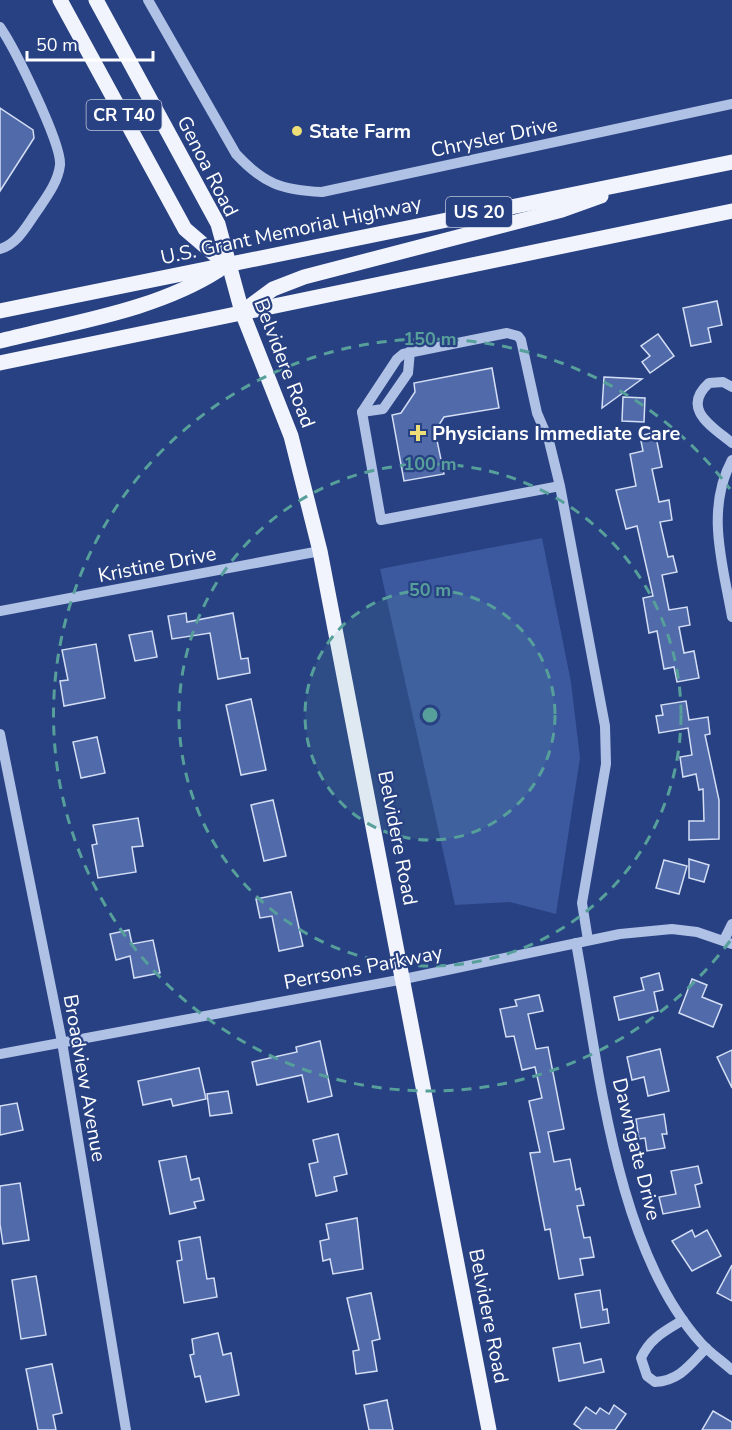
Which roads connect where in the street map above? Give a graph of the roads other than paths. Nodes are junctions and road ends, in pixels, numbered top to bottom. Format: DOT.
graph roads {
  1 [pos="60,0"];
  2 [pos="96,0"];
  3 [pos="148,0"];
  4 [pos="2,36"];
  5 [pos="732,104"];
  6 [pos="732,162"];
  7 [pos="649,179"];
  8 [pos="732,211"];
  9 [pos="0,249"];
  10 [pos="227,265"];
  11 [pos="0,311"];
  12 [pos="242,312"];
  13 [pos="0,341"];
  14 [pos="410,351"];
  15 [pos="0,363"];
  16 [pos="732,387"];
  17 [pos="362,412"];
  18 [pos="732,443"];
  19 [pos="732,460"];
  20 [pos="560,486"];
  21 [pos="320,551"];
  22 [pos="0,611"];
  23 [pos="732,617"];
  24 [pos="0,734"];
  25 [pos="732,924"];
  26 [pos="588,940"];
  27 [pos="728,942"];
  28 [pos="576,943"];
  29 [pos="404,979"];
  30 [pos="62,1042"];
  31 [pos="0,1054"];
  32 [pos="683,1320"];
  33 [pos="706,1348"];
  34 [pos="732,1370"];
  35 [pos="126,1430"];
  36 [pos="489,1430"];
  1 -- 10 [label="main road, CR T40"];
  2 -- 10 [label="main road, Genoa Road / CR T40"];
  3 -- 5 [label="street, Chrysler Drive"];
  4 -- 9 [label="street"];
  6 -- 7 [label="main road, U.S. Grant Memorial Highway / US 20"];
  7 -- 10 [label="main road, U.S. Grant Memorial Highway / US 20"];
  7 -- 12 [label="main road"];
  8 -- 12 [label="main road, US 20"];
  10 -- 11 [label="main road, U.S. Grant Memorial Highway / US 20"];
  10 -- 12 [label="main road, Belvidere Road"];
  10 -- 13 [label="main road"];
  12 -- 15 [label="main road, US 20"];
  12 -- 21 [label="main road, Belvidere Road"];
  14 -- 17 [label="street"];
  14 -- 17 [label="street"];
  14 -- 20 [label="street"];
  16 -- 18 [label="street"];
  17 -- 20 [label="street"];
  19 -- 23 [label="street"];
  20 -- 26 [label="street"];
  21 -- 22 [label="street, Kristine Drive"];
  21 -- 29 [label="main road, Belvidere Road"];
  24 -- 30 [label="street, Broadview Avenue"];
  25 -- 27 [label="street"];
  26 -- 27 [label="street, Perrsons Parkway"];
  26 -- 28 [label="street, Perrsons Parkway"];
  28 -- 29 [label="street, Perrsons Parkway"];
  28 -- 32 [label="street, Dawngate Drive"];
  29 -- 30 [label="street, Perrsons Parkway"];
  29 -- 36 [label="main road, Belvidere Road"];
  30 -- 31 [label="street, Perrsons Parkway"];
  30 -- 35 [label="street, Broadview Avenue"];
  32 -- 33 [label="street, Dawngate Drive"];
  32 -- 33 [label="street"];
  33 -- 34 [label="street, Dawngate Drive"];
}
